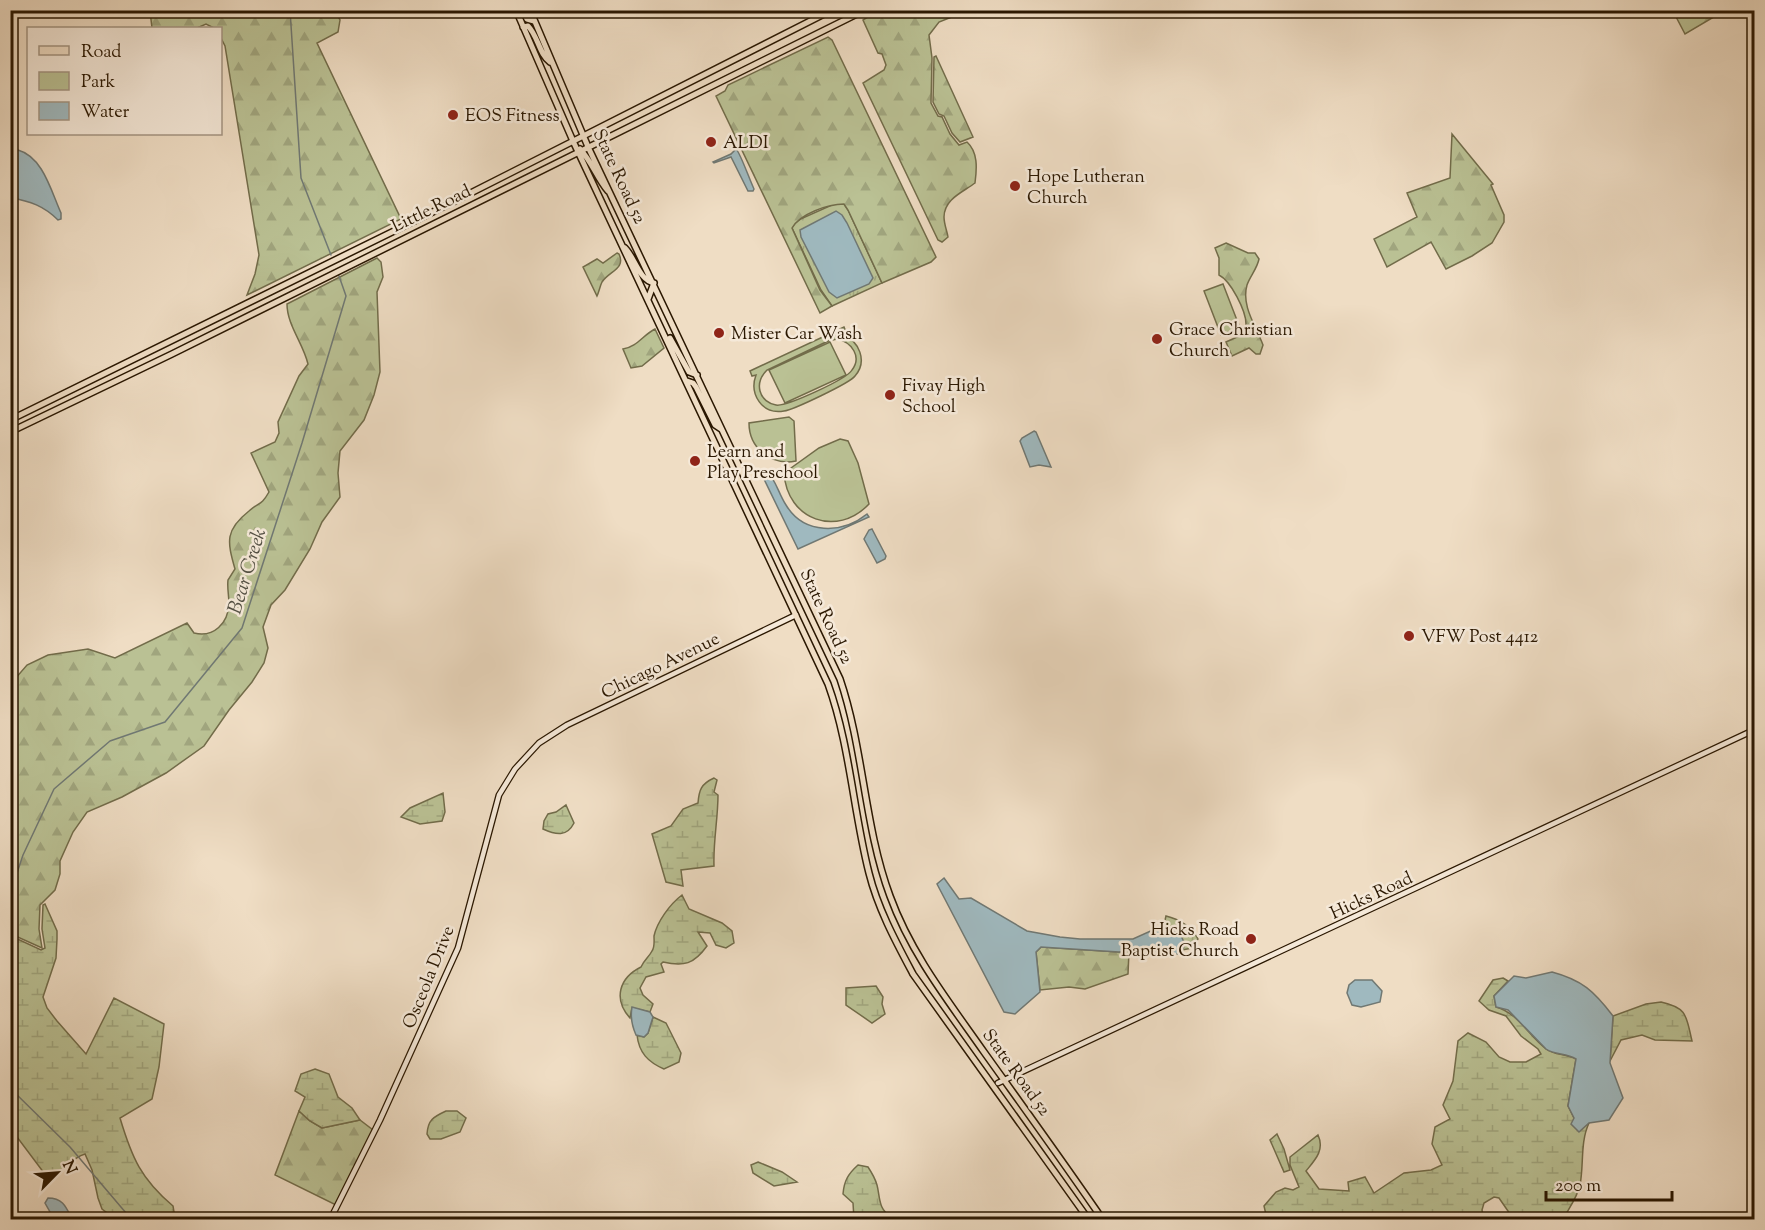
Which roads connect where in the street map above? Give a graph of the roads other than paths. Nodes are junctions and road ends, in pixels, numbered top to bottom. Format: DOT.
graph roads {
  1 [pos="516,10"];
  2 [pos="522,10"];
  3 [pos="530,10"];
  4 [pos="832,10"];
  5 [pos="865,10"];
  6 [pos="534,21"];
  7 [pos="523,27"];
  8 [pos="552,63"];
  9 [pos="584,136"];
  10 [pos="573,141"];
  11 [pos="589,148"];
  12 [pos="581,153"];
  13 [pos="613,197"];
  14 [pos="622,245"];
  15 [pos="654,283"];
  16 [pos="648,299"];
  17 [pos="659,322"];
  18 [pos="697,375"];
  19 [pos="687,381"];
  20 [pos="10,420"];
  21 [pos="723,431"];
  22 [pos="10,432"];
  23 [pos="796,615"];
  24 [pos="1755,730"];
  25 [pos="539,743"];
  26 [pos="922,963"];
  27 [pos="910,969"];
  28 [pos="1005,1081"];
  29 [pos="998,1083"];
  30 [pos="330,1220"];
  31 [pos="1089,1220"];
  32 [pos="1103,1220"];
  1 -- 7 [label="main road, State Road 52"];
  2 -- 6 [label="main road"];
  3 -- 6 [label="main road, State Road 52"];
  4 -- 9 [label="main road, Little Road"];
  5 -- 11 [label="main road, Little Road"];
  6 -- 8 [label="main road, State Road 52"];
  7 -- 8 [label="main road"];
  7 -- 10 [label="main road, State Road 52"];
  8 -- 9 [label="main road, State Road 52"];
  9 -- 10 [label="main road, Little Road"];
  9 -- 11 [label="main road, State Road 52"];
  10 -- 12 [label="main road, State Road 52"];
  10 -- 20 [label="main road, Little Road"];
  11 -- 12 [label="main road, Little Road"];
  11 -- 13 [label="main road, State Road 52"];
  12 -- 13 [label="main road"];
  12 -- 14 [label="main road, State Road 52"];
  12 -- 22 [label="main road, Little Road"];
  13 -- 15 [label="main road, State Road 52"];
  14 -- 15 [label="main road"];
  14 -- 16 [label="main road, State Road 52"];
  15 -- 16 [label="main road"];
  15 -- 18 [label="main road, State Road 52"];
  16 -- 17 [label="main road, State Road 52"];
  17 -- 18 [label="main road"];
  17 -- 19 [label="main road, State Road 52"];
  18 -- 21 [label="main road, State Road 52"];
  19 -- 21 [label="main road"];
  19 -- 23 [label="main road, State Road 52"];
  21 -- 26 [label="main road, State Road 52"];
  23 -- 25 [label="street, Chicago Avenue"];
  23 -- 27 [label="main road, State Road 52"];
  24 -- 28 [label="street, Hicks Road"];
  25 -- 30 [label="street, Osceola Drive"];
  26 -- 27 [label="main road"];
  26 -- 28 [label="main road, State Road 52"];
  27 -- 31 [label="main road, State Road 52"];
  28 -- 29 [label="street, Hicks Road"];
  28 -- 32 [label="main road, State Road 52"];
}
